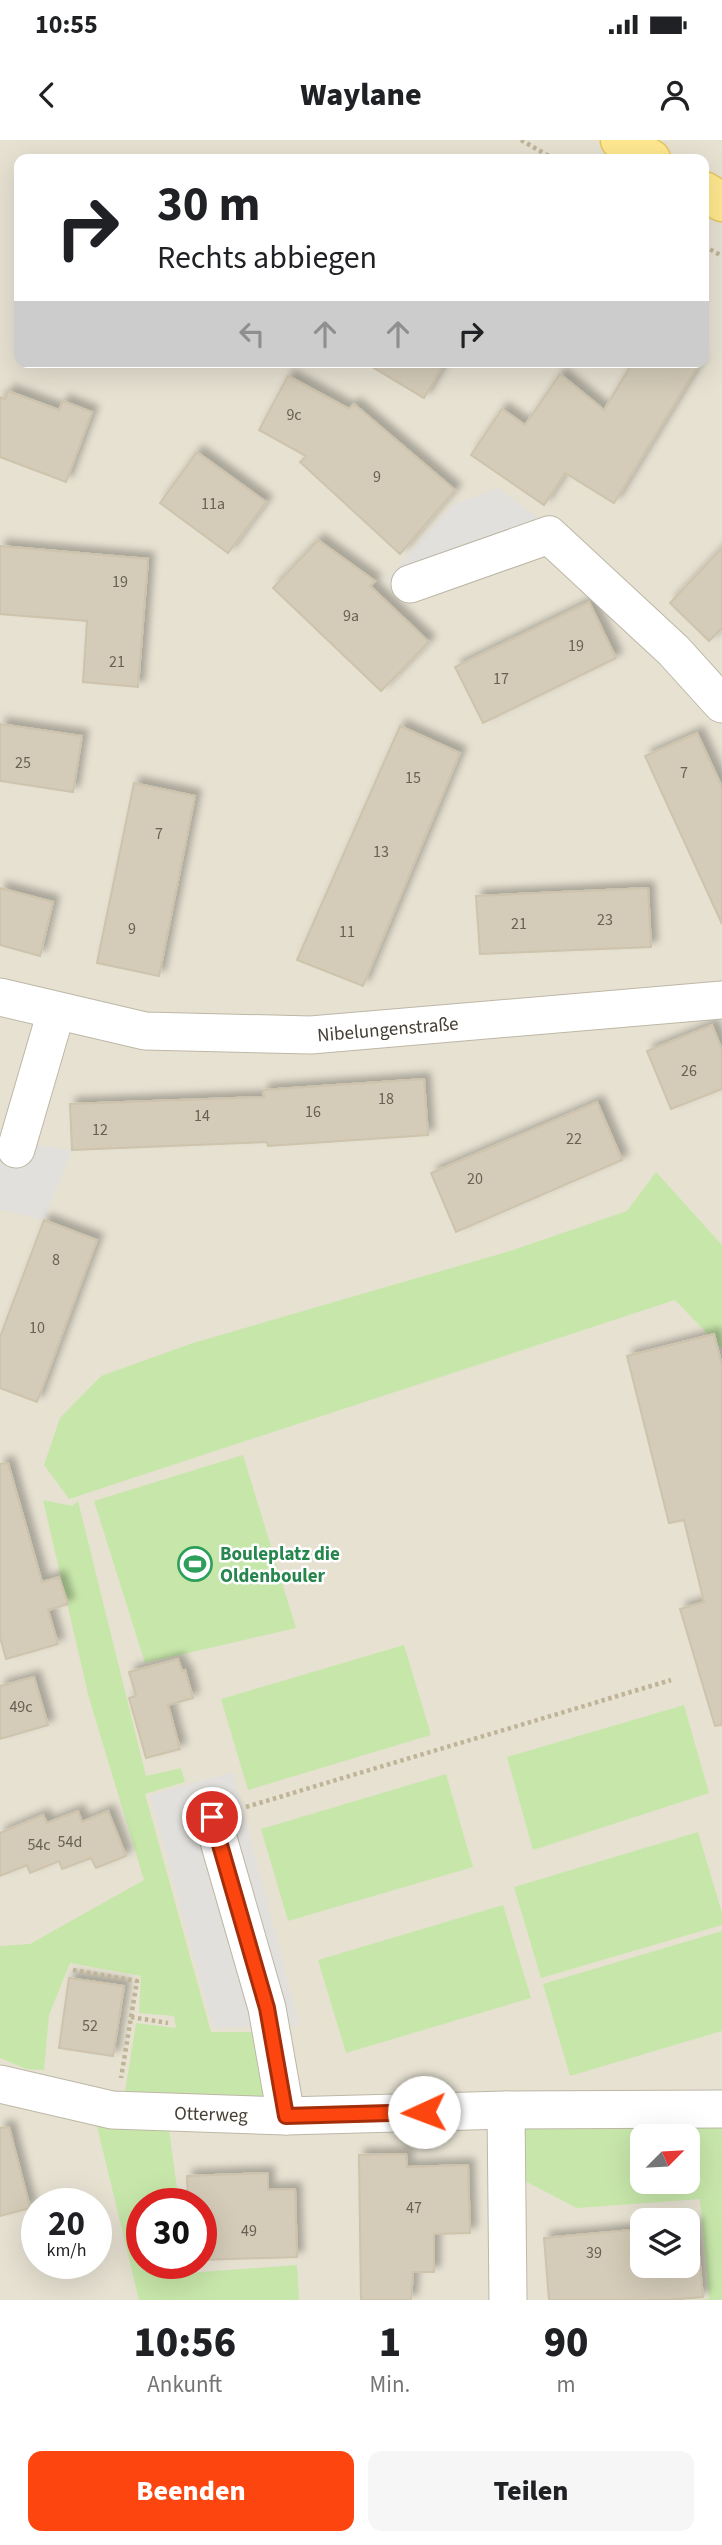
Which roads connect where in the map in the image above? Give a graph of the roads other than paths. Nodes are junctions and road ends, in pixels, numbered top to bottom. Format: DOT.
graph roads {
  1 [pos="620,140"];
  2 [pos="643,154"];
  3 [pos="410,584"];
  4 [pos="722,704"];
  5 [pos="0,997"];
  6 [pos="722,1000"];
  7 [pos="56,1012"];
  8 [pos="16,1149"];
  9 [pos="212,1817"];
  10 [pos="0,2084"];
  11 [pos="722,2109"];
  12 [pos="506,2110"];
  13 [pos="286,2116"];
  14 [pos="508,2300"];
  1 -- 2 [label="main road"];
  3 -- 4 [label="street"];
  5 -- 7 [label="street, Nibelungenstraße"];
  6 -- 7 [label="street, Nibelungenstraße"];
  7 -- 8 [label="street"];
  9 -- 13 [label="street"];
  10 -- 13 [label="street, Otterweg"];
  11 -- 12 [label="street, Otterweg"];
  12 -- 13 [label="street, Otterweg"];
  12 -- 14 [label="street"];
}
